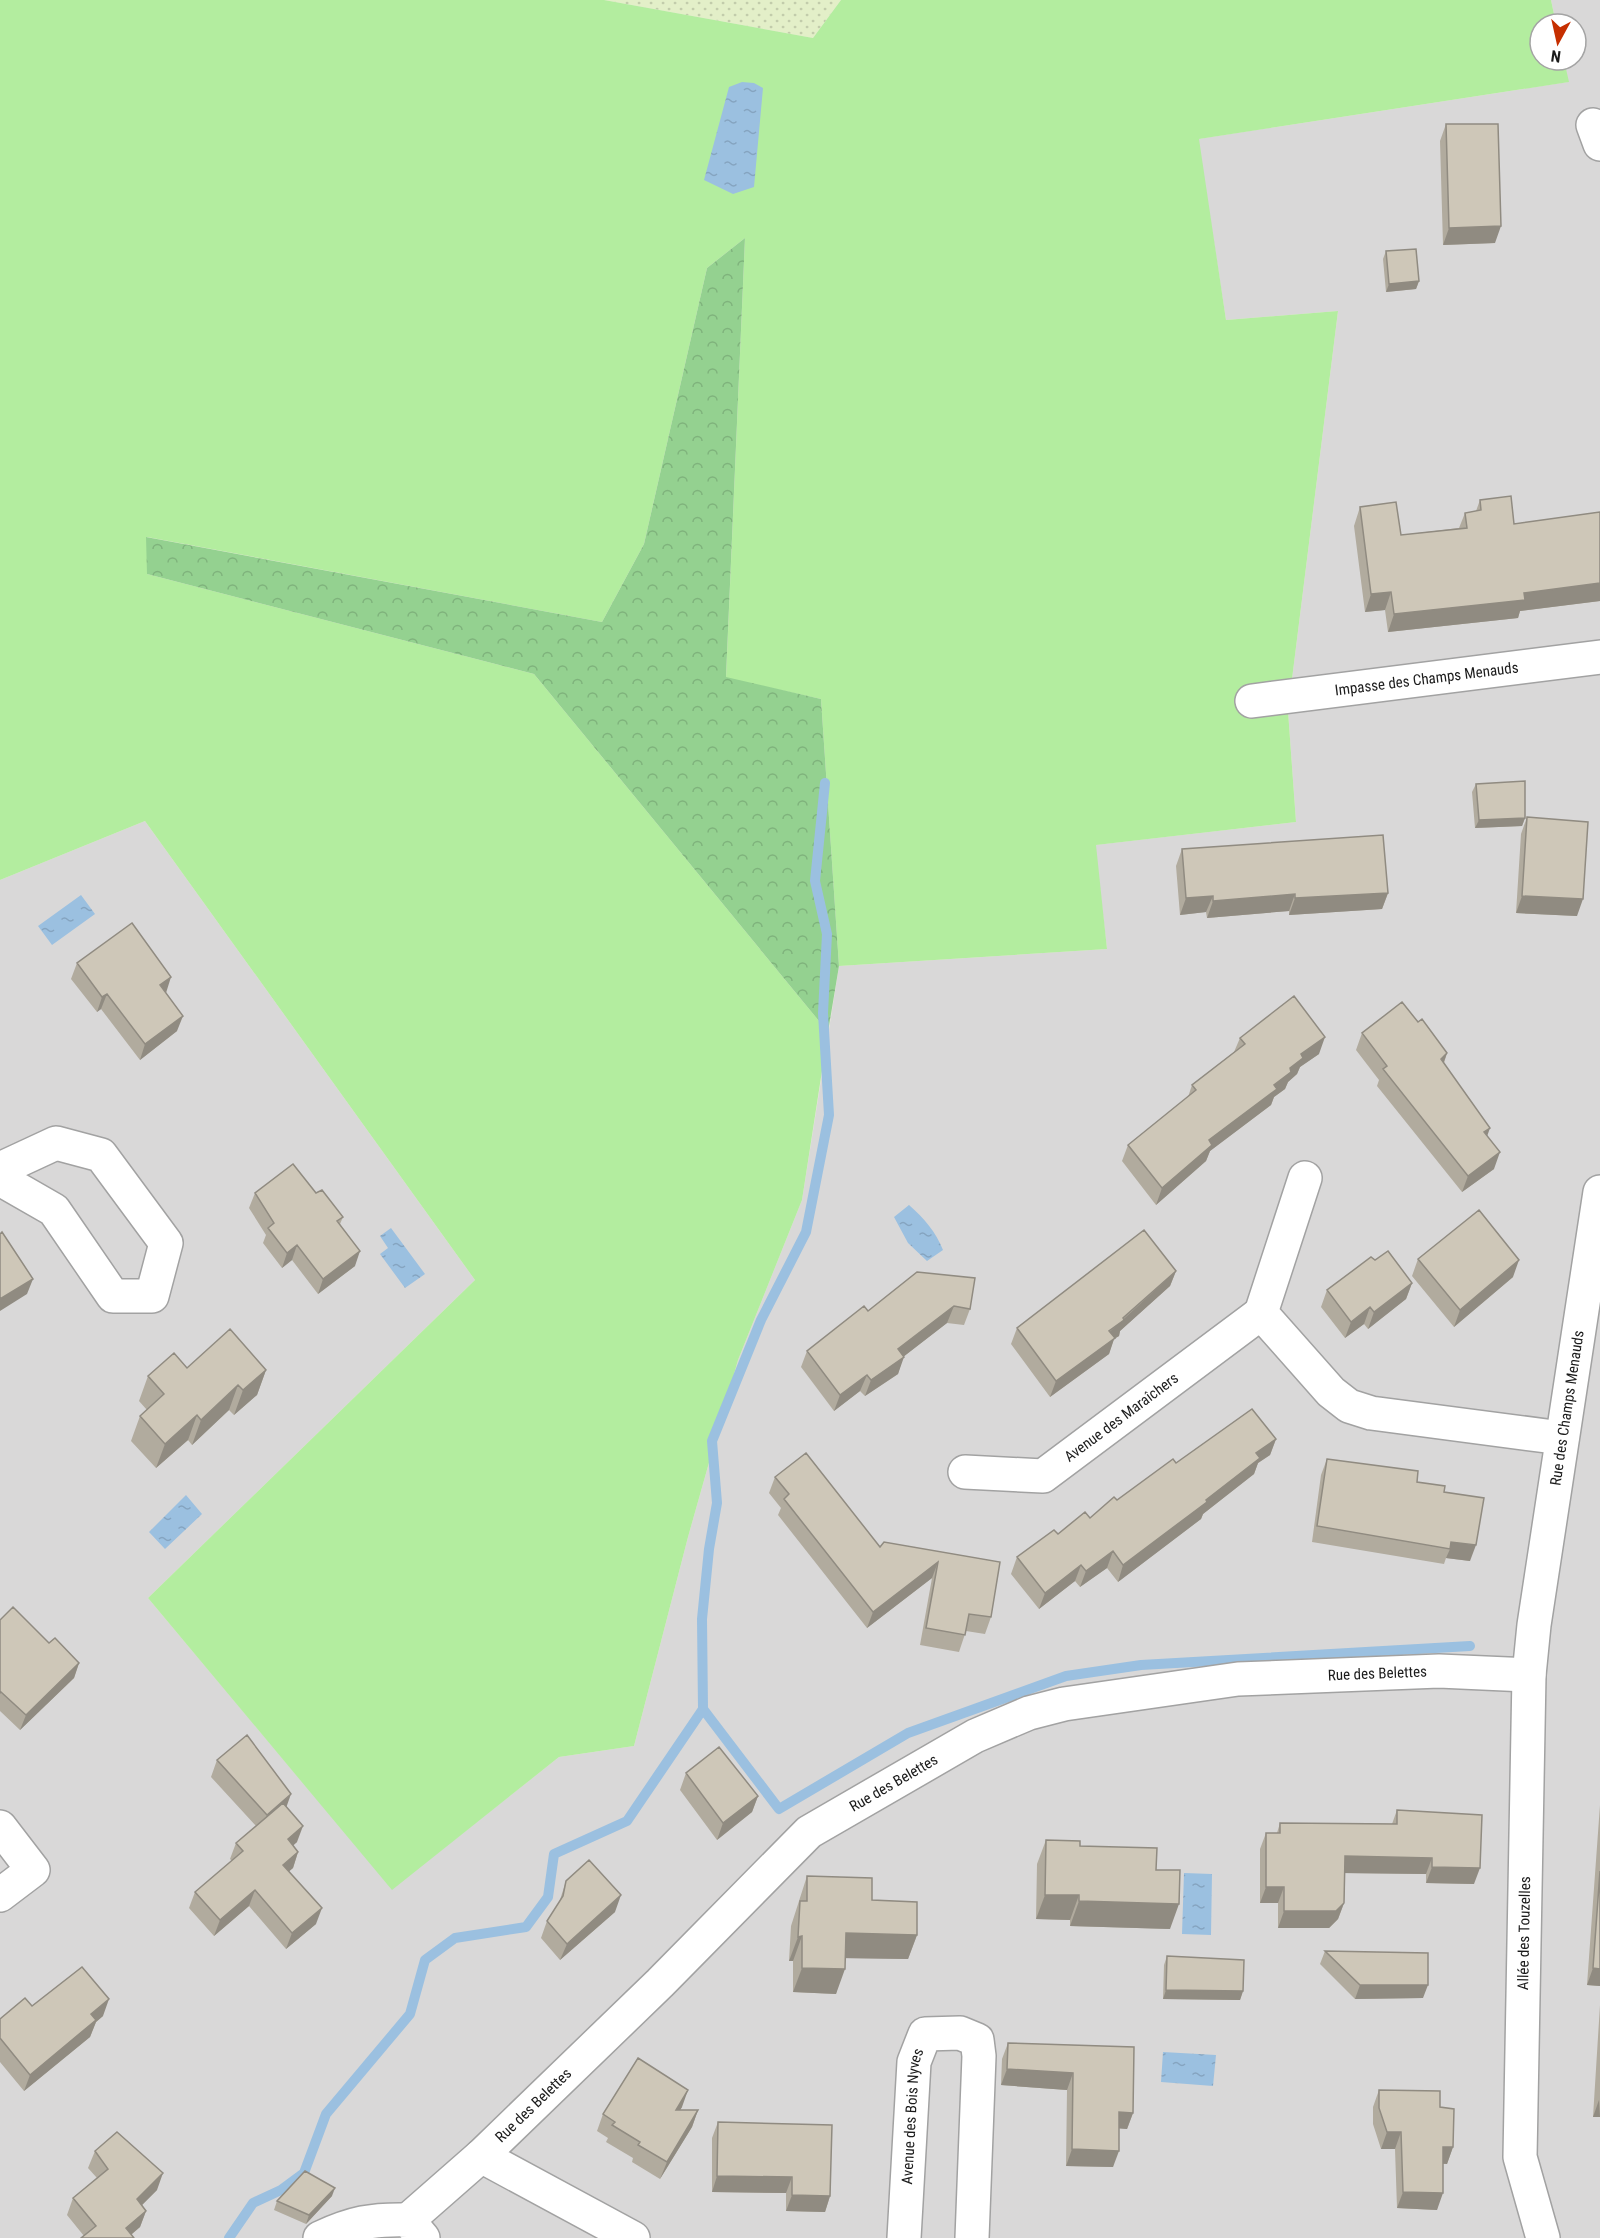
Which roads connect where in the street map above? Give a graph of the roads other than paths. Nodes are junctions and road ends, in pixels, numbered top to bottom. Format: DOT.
graph roads {
  1 [pos="1600,657"];
  2 [pos="1252,701"];
  3 [pos="0,1169"];
  4 [pos="1305,1178"];
  5 [pos="0,1179"];
  6 [pos="1600,1192"];
  7 [pos="1261,1313"];
  8 [pos="1588,1356"];
  9 [pos="1562,1438"];
  10 [pos="965,1472"];
  11 [pos="1534,1625"];
  12 [pos="1529,1675"];
  13 [pos="0,1827"];
  14 [pos="0,1895"];
  15 [pos="481,2156"];
  16 [pos="416,2229"];
  17 [pos="320,2238"];
  18 [pos="633,2238"];
  19 [pos="904,2238"];
  20 [pos="972,2238"];
  21 [pos="1543,2238"];
  1 -- 2 [label="street, Impasse des Champs Menauds"];
  3 -- 5 [label="street"];
  4 -- 7 [label="street"];
  6 -- 8 [label="street, Rue des Champs Menauds"];
  7 -- 9 [label="street"];
  7 -- 10 [label="street, Avenue des Maraîchers"];
  8 -- 9 [label="street, Rue des Champs Menauds"];
  9 -- 11 [label="street, Rue des Champs Menauds"];
  11 -- 12 [label="street, Allée des Touzelles"];
  12 -- 15 [label="street, Rue des Belettes"];
  12 -- 21 [label="street, Allée des Touzelles"];
  13 -- 14 [label="street"];
  15 -- 16 [label="street, Rue des Belettes"];
  15 -- 18 [label="street"];
  16 -- 17 [label="street"];
  19 -- 20 [label="street, Avenue des Bois Nyves"];
}
